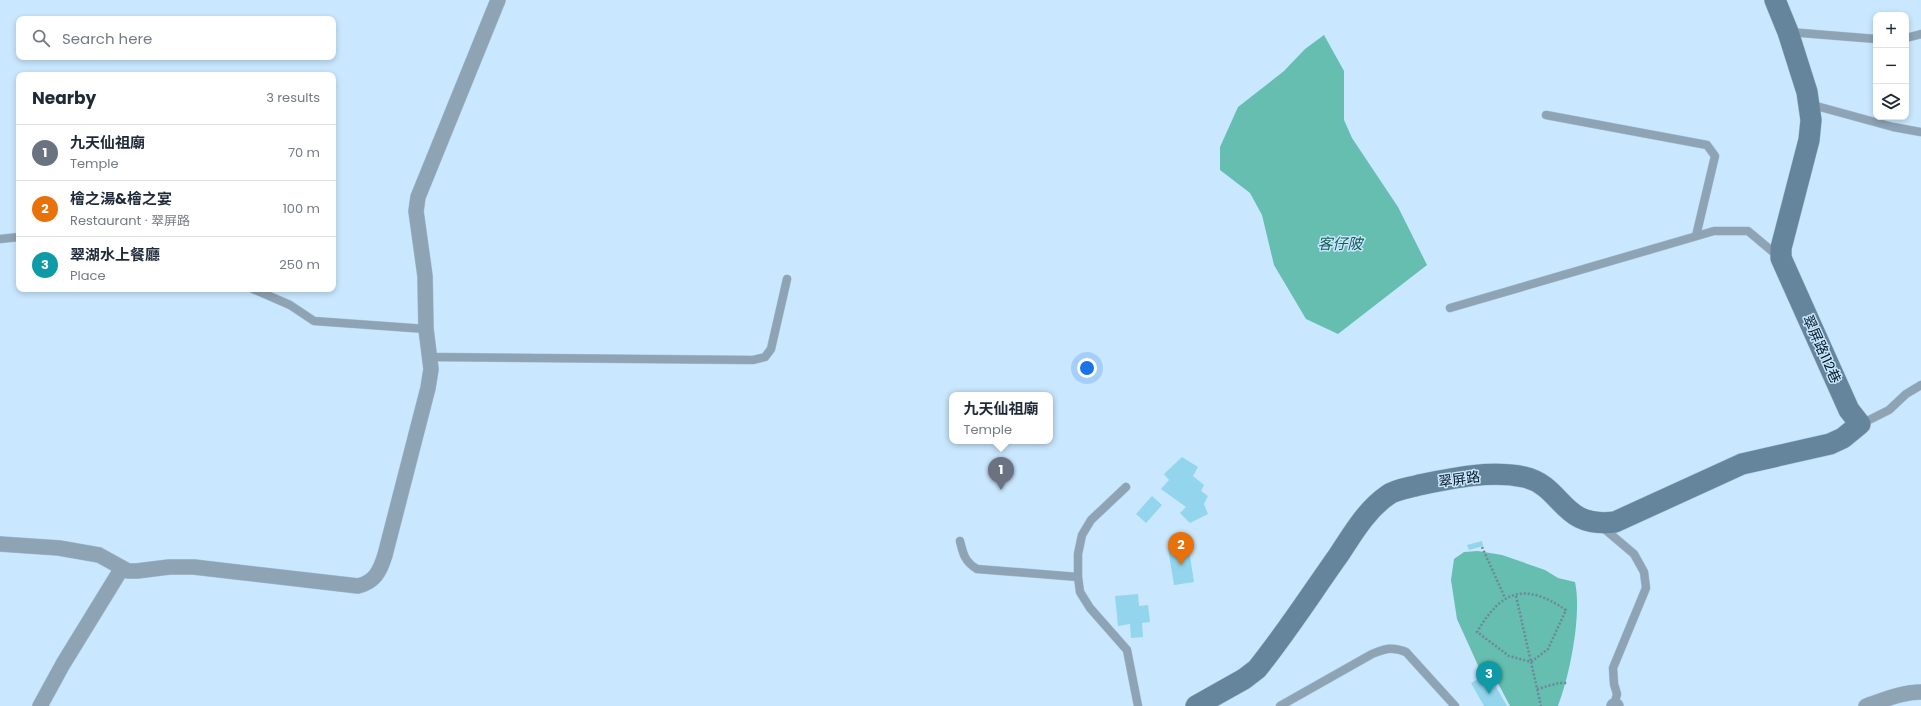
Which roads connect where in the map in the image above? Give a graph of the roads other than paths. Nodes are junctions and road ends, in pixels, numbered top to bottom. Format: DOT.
graph roads {
  1 [pos="498,0"];
  2 [pos="1774,0"];
  3 [pos="1788,32"];
  4 [pos="1921,34"];
  5 [pos="1909,37"];
  6 [pos="1873,39"];
  7 [pos="1809,104"];
  8 [pos="1546,115"];
  9 [pos="1921,132"];
  10 [pos="1696,236"];
  11 [pos="16,237"];
  12 [pos="0,239"];
  13 [pos="1781,258"];
  14 [pos="787,279"];
  15 [pos="260,292"];
  16 [pos="1450,308"];
  17 [pos="426,329"];
  18 [pos="430,357"];
  19 [pos="1921,385"];
  20 [pos="1860,424"];
  21 [pos="1126,487"];
  22 [pos="1599,524"];
  23 [pos="960,542"];
  24 [pos="0,544"];
  25 [pos="122,568"];
  26 [pos="1078,577"];
  27 [pos="1921,692"];
  28 [pos="40,706"];
  29 [pos="1138,706"];
  30 [pos="1196,706"];
  31 [pos="1280,706"];
  32 [pos="1455,706"];
  33 [pos="1615,706"];
  34 [pos="1866,706"];
  1 -- 17 [label="street"];
  2 -- 3 [label="main road"];
  3 -- 6 [label="lane"];
  3 -- 7 [label="main road"];
  4 -- 5 [label="lane"];
  7 -- 9 [label="lane"];
  7 -- 13 [label="main road"];
  8 -- 10 [label="lane"];
  10 -- 13 [label="lane"];
  10 -- 16 [label="lane"];
  11 -- 12 [label="lane"];
  13 -- 20 [label="main road, 翠屏路112巷"];
  14 -- 18 [label="lane"];
  15 -- 17 [label="lane"];
  17 -- 18 [label="street"];
  18 -- 25 [label="street"];
  19 -- 20 [label="lane"];
  20 -- 22 [label="main road"];
  21 -- 26 [label="lane"];
  22 -- 30 [label="main road, 翠屏路"];
  22 -- 33 [label="lane, 翠屏路"];
  23 -- 26 [label="lane"];
  24 -- 25 [label="street"];
  25 -- 28 [label="street"];
  26 -- 29 [label="lane"];
  27 -- 34 [label="street"];
  31 -- 32 [label="lane"];
}
